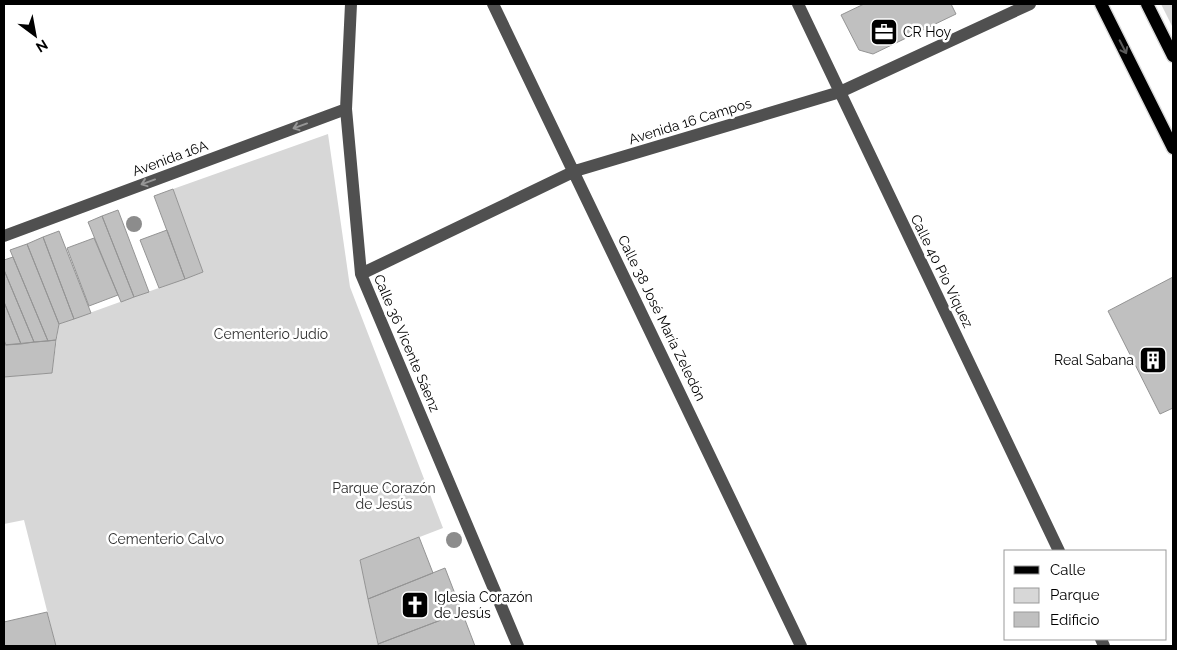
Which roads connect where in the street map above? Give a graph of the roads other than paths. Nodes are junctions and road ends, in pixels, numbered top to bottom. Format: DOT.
graph roads {
  1 [pos="351,4"];
  2 [pos="493,4"];
  3 [pos="798,4"];
  4 [pos="1030,4"];
  5 [pos="1101,4"];
  6 [pos="1147,4"];
  7 [pos="1173,56"];
  8 [pos="840,92"];
  9 [pos="346,109"];
  10 [pos="1173,148"];
  11 [pos="575,171"];
  12 [pos="4,236"];
  13 [pos="361,274"];
  14 [pos="1059,550"];
  15 [pos="518,646"];
  16 [pos="802,646"];
  1 -- 9 [label="street, Calle 36 Vicente Sáenz"];
  2 -- 11 [label="street, Calle 38 José María Zeledón"];
  3 -- 8 [label="street, Calle 40 Pío Víquez"];
  4 -- 8 [label="street, Avenida 16 Campos"];
  5 -- 10 [label="main road, one-way"];
  6 -- 7 [label="main road"];
  8 -- 11 [label="street, Avenida 16 Campos"];
  8 -- 14 [label="street, Calle 40 Pío Víquez"];
  9 -- 12 [label="street, Avenida 16A, one-way"];
  9 -- 13 [label="street, Calle 36 Vicente Sáenz"];
  11 -- 13 [label="street, Avenida 16 Campos"];
  11 -- 16 [label="street, Calle 38 José María Zeledón"];
  13 -- 15 [label="street, Calle 36 Vicente Sáenz"];
}
